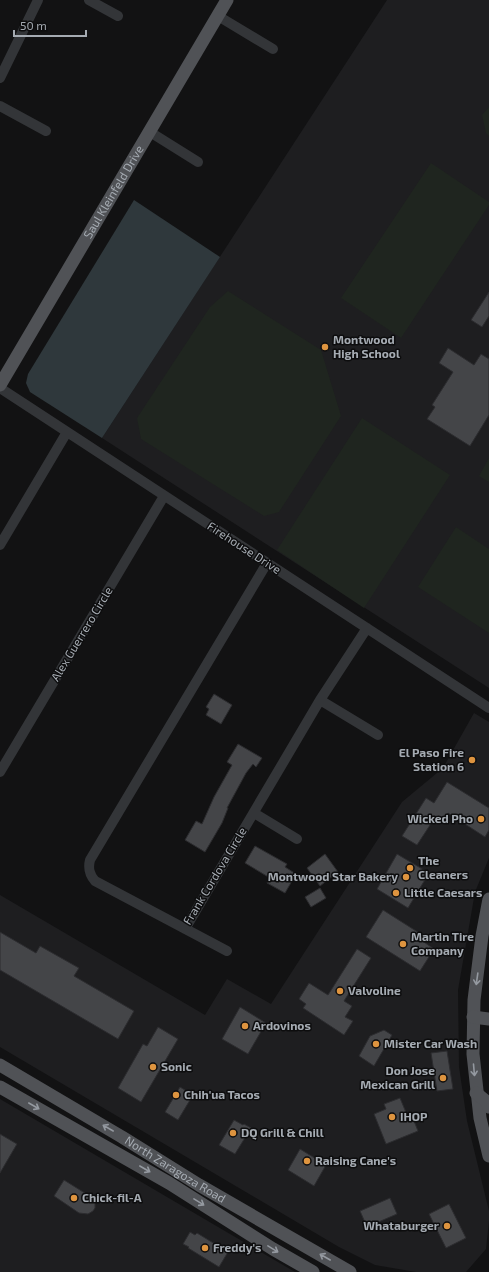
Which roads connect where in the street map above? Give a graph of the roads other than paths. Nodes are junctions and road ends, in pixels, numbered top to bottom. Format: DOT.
graph roads {
  1 [pos="38,0"];
  2 [pos="89,0"];
  3 [pos="227,0"];
  4 [pos="118,16"];
  5 [pos="218,16"];
  6 [pos="273,49"];
  7 [pos="0,78"];
  8 [pos="0,106"];
  9 [pos="46,131"];
  10 [pos="150,132"];
  11 [pos="198,162"];
  12 [pos="0,385"];
  13 [pos="0,388"];
  14 [pos="67,432"];
  15 [pos="164,496"];
  16 [pos="0,545"];
  17 [pos="267,563"];
  18 [pos="367,628"];
  19 [pos="320,700"];
  20 [pos="489,708"];
  21 [pos="378,735"];
  22 [pos="0,772"];
  23 [pos="254,813"];
  24 [pos="297,839"];
  25 [pos="489,900"];
  26 [pos="185,929"];
  27 [pos="227,951"];
  28 [pos="473,1017"];
  29 [pos="489,1019"];
  30 [pos="0,1065"];
  31 [pos="0,1086"];
  32 [pos="476,1093"];
  33 [pos="489,1107"];
  34 [pos="489,1156"];
  35 [pos="313,1272"];
  36 [pos="350,1272"];
  1 -- 7 [label="street"];
  2 -- 4 [label="street"];
  3 -- 5 [label="main road, Saul Kleinfeld Drive"];
  5 -- 6 [label="street"];
  5 -- 10 [label="main road, Saul Kleinfeld Drive"];
  8 -- 9 [label="street"];
  10 -- 11 [label="street"];
  10 -- 12 [label="main road, Saul Kleinfeld Drive"];
  13 -- 14 [label="street, Firehouse Drive"];
  14 -- 15 [label="street, Firehouse Drive"];
  14 -- 16 [label="street"];
  15 -- 17 [label="street, Firehouse Drive"];
  15 -- 22 [label="street, Alex Guerrero Circle"];
  17 -- 18 [label="street, Firehouse Drive"];
  17 -- 26 [label="street, Frank Cordova Circle"];
  18 -- 19 [label="street, Frank Cordova Circle"];
  18 -- 20 [label="street, Firehouse Drive"];
  19 -- 21 [label="street"];
  19 -- 23 [label="street, Frank Cordova Circle"];
  23 -- 24 [label="street"];
  23 -- 26 [label="street, Frank Cordova Circle"];
  25 -- 28 [label="main road, one-way"];
  26 -- 27 [label="street"];
  28 -- 29 [label="main road"];
  28 -- 32 [label="main road, one-way"];
  36 -- 30 [label="main road, North Zaragoza Road, one-way"];
  31 -- 35 [label="main road, North Zaragoza Road, one-way"];
  32 -- 33 [label="main road"];
  32 -- 34 [label="main road"];
}
